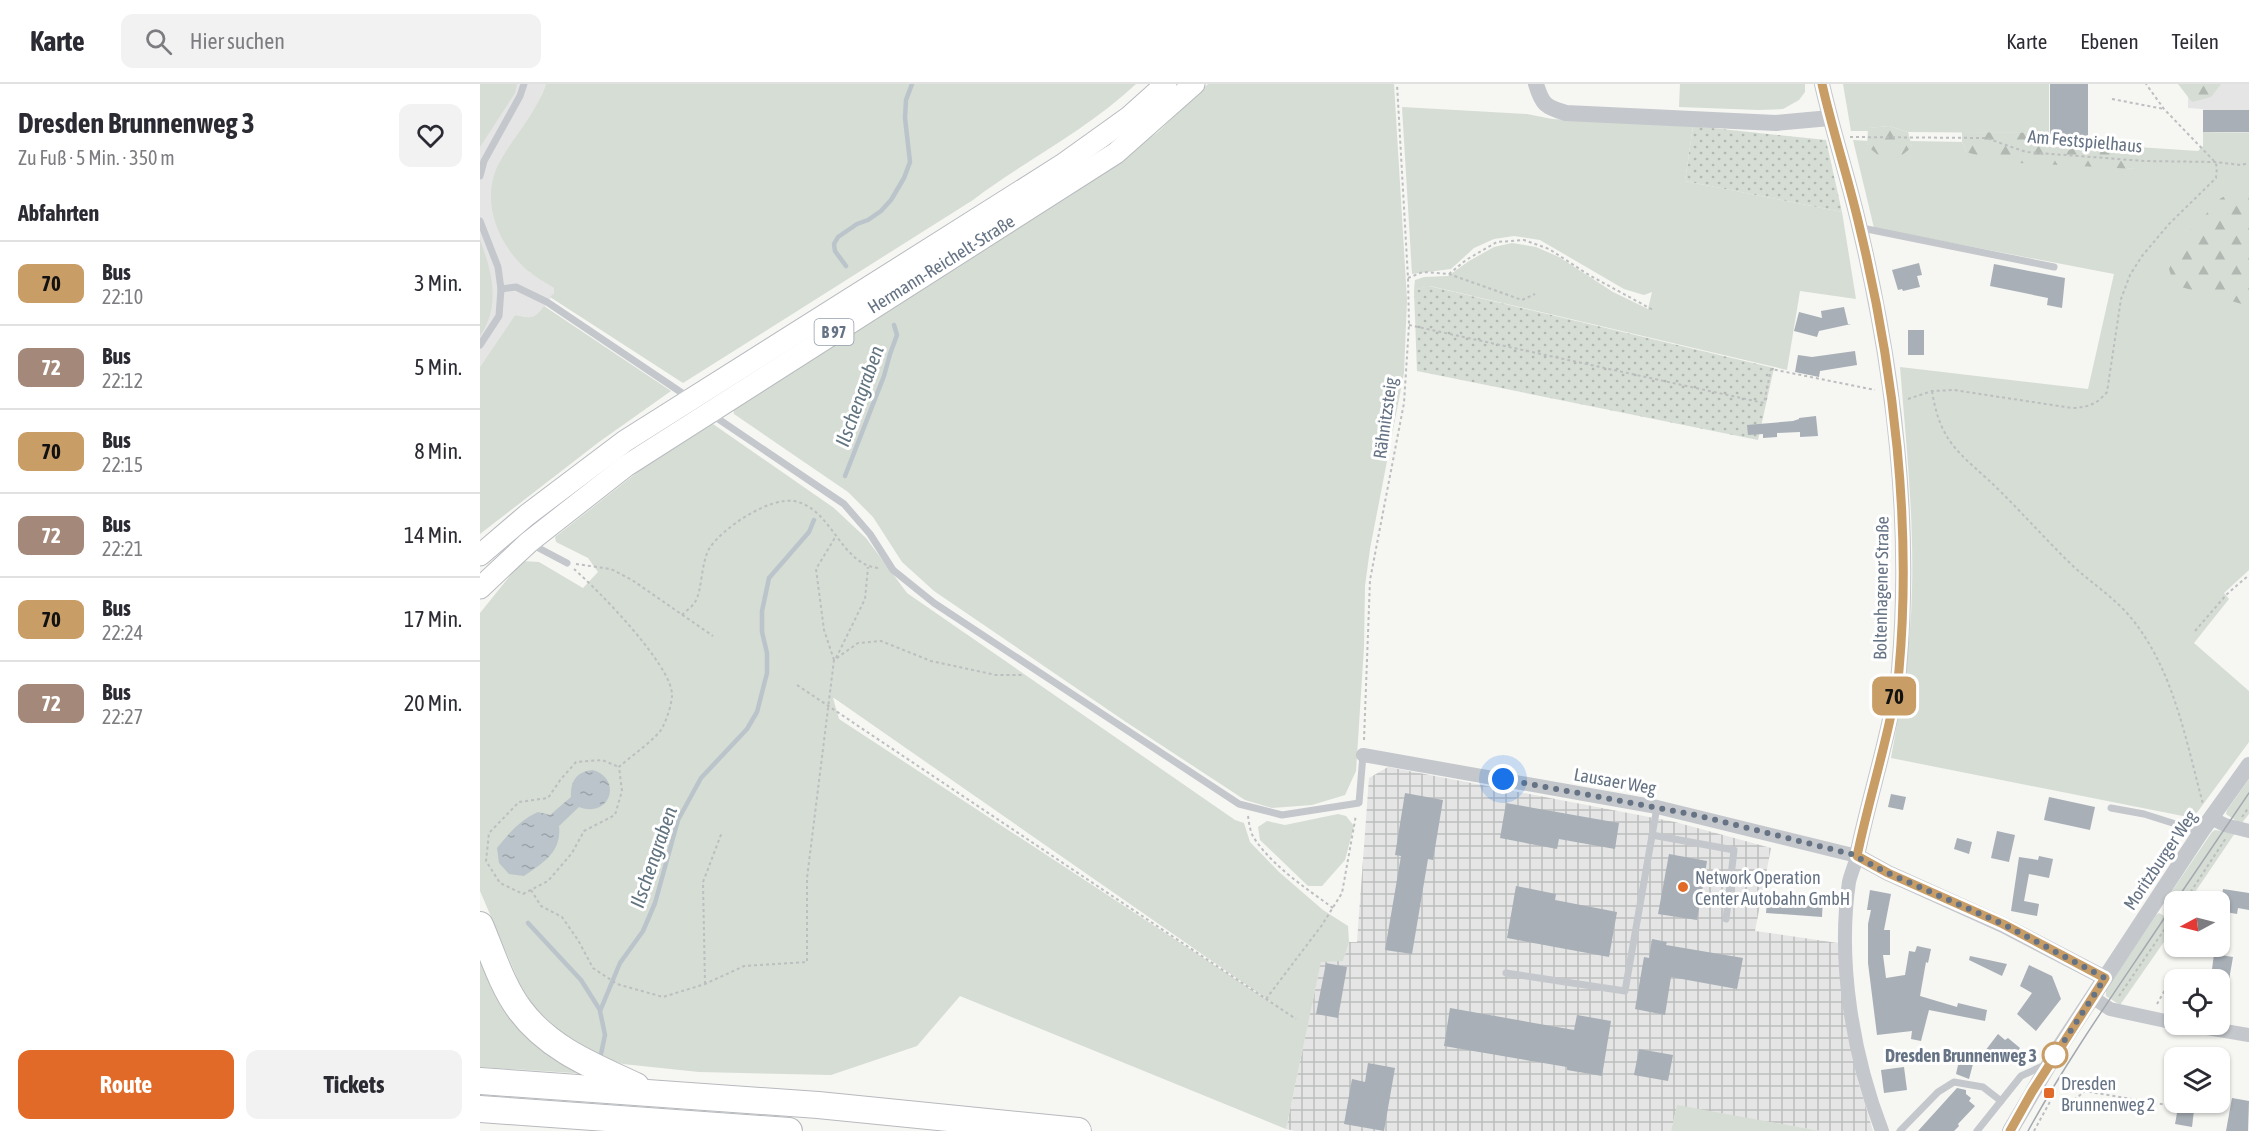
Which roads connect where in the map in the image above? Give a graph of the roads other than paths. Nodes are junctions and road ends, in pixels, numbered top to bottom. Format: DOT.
graph roads {
  1 [pos="524,84"];
  2 [pos="1166,84"];
  3 [pos="1194,84"];
  4 [pos="1536,84"];
  5 [pos="1822,84"];
  6 [pos="1830,118"];
  7 [pos="480,176"];
  8 [pos="480,221"];
  9 [pos="1860,227"];
  10 [pos="2054,267"];
  11 [pos="501,289"];
  12 [pos="480,345"];
  13 [pos="690,399"];
  14 [pos="708,412"];
  15 [pos="529,542"];
  16 [pos="480,555"];
  17 [pos="567,563"];
  18 [pos="480,588"];
  19 [pos="1363,755"];
  20 [pos="2249,765"];
  21 [pos="1657,807"];
  22 [pos="2111,808"];
  23 [pos="2205,820"];
  24 [pos="2249,831"];
  25 [pos="1652,836"];
  26 [pos="1857,856"];
  27 [pos="1726,919"];
  28 [pos="480,926"];
  29 [pos="1506,973"];
  30 [pos="2105,978"];
  31 [pos="2092,997"];
  32 [pos="2164,1020"];
  33 [pos="2230,1032"];
  34 [pos="2249,1035"];
  35 [pos="2050,1063"];
  36 [pos="480,1081"];
  37 [pos="650,1092"];
  38 [pos="2001,1101"];
  39 [pos="480,1109"];
  40 [pos="789,1131"];
  41 [pos="1078,1131"];
  42 [pos="1882,1131"];
  43 [pos="1900,1131"];
  44 [pos="1977,1131"];
  45 [pos="2010,1131"];
  1 -- 7 [label="lane"];
  2 -- 13 [label="main road, Hermann-Reichelt-Straße / B 97"];
  3 -- 14 [label="main road, Hermann-Reichelt-Straße / B 97"];
  4 -- 6 [label="street"];
  5 -- 6 [label="street, Boltenhagener Straße"];
  6 -- 9 [label="street, Boltenhagener Straße"];
  8 -- 11 [label="lane"];
  9 -- 10 [label="lane"];
  9 -- 26 [label="street, Boltenhagener Straße"];
  11 -- 12 [label="lane"];
  11 -- 13 [label="lane"];
  13 -- 14 [label="lane"];
  13 -- 16 [label="main road, Hermann-Reichelt-Straße / B 97"];
  14 -- 15 [label="main road, Hermann-Reichelt-Straße / B 97"];
  14 -- 19 [label="lane"];
  15 -- 17 [label="lane"];
  15 -- 18 [label="main road, Hermann-Reichelt-Straße / B 97"];
  19 -- 21 [label="street, Lausaer Weg"];
  20 -- 23 [label="street, Moritzburger Weg"];
  21 -- 25 [label="lane"];
  21 -- 26 [label="street, Lausaer Weg"];
  22 -- 23 [label="lane"];
  23 -- 24 [label="street"];
  23 -- 30 [label="street, Moritzburger Weg"];
  25 -- 27 [label="lane"];
  25 -- 29 [label="lane"];
  26 -- 30 [label="street"];
  26 -- 42 [label="street"];
  28 -- 37 [label="highway"];
  30 -- 31 [label="street, Moritzburger Weg"];
  31 -- 32 [label="street"];
  31 -- 35 [label="street, Moritzburger Weg"];
  33 -- 34 [label="street"];
  35 -- 38 [label="lane"];
  35 -- 45 [label="street, Moritzburger Weg"];
  36 -- 37 [label="highway"];
  37 -- 41 [label="highway"];
  38 -- 43 [label="lane"];
  38 -- 44 [label="lane"];
  39 -- 40 [label="highway"];
}
